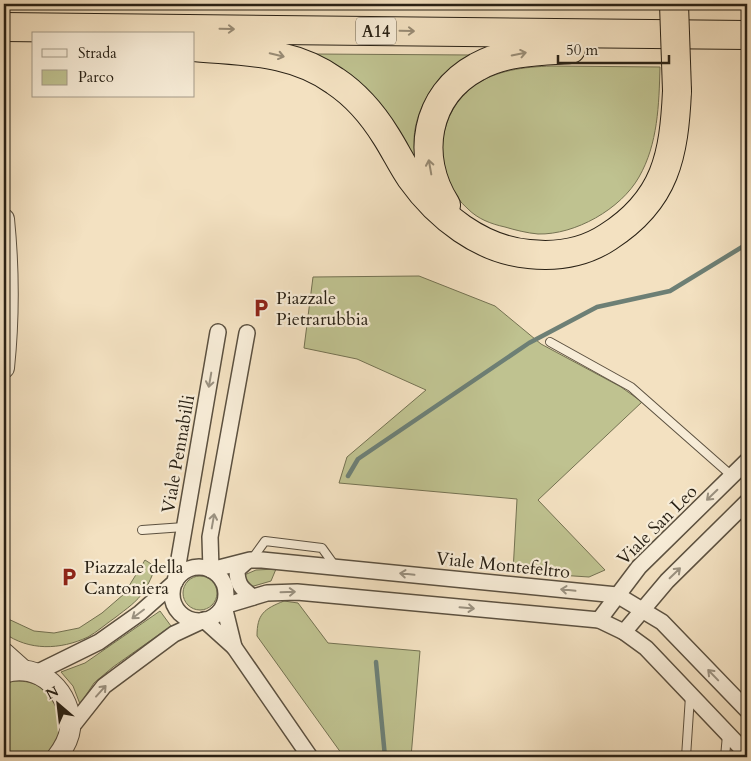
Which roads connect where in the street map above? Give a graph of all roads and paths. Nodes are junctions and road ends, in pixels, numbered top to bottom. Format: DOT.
graph roads {
  1 [pos="674,4"];
  2 [pos="4,28"];
  3 [pos="36,32"];
  4 [pos="747,35"];
  5 [pos="747,41"];
  6 [pos="195,47"];
  7 [pos="4,219"];
  8 [pos="459,226"];
  9 [pos="218,332"];
  10 [pos="247,333"];
  11 [pos="550,342"];
  12 [pos="4,368"];
  13 [pos="747,461"];
  14 [pos="732,476"];
  15 [pos="747,502"];
  16 [pos="184,527"];
  17 [pos="142,530"];
  18 [pos="248,561"];
  19 [pos="211,570"];
  20 [pos="175,582"];
  21 [pos="617,595"];
  22 [pos="253,597"];
  23 [pos="224,606"];
  24 [pos="642,610"];
  25 [pos="204,620"];
  26 [pos="599,620"];
  27 [pos="624,632"];
  28 [pos="234,648"];
  29 [pos="4,654"];
  30 [pos="21,672"];
  31 [pos="690,694"];
  32 [pos="747,710"];
  33 [pos="728,733"];
  34 [pos="67,746"];
  35 [pos="747,754"];
  36 [pos="310,757"];
  37 [pos="686,757"];
  38 [pos="725,757"];
  1 -- 8 [label="highway, bridge"];
  2 -- 3 [label="highway"];
  2 -- 4 [label="highway, A14, one-way"];
  8 -- 5 [label="highway, one-way"];
  6 -- 8 [label="highway, one-way"];
  7 -- 12 [label="street"];
  9 -- 16 [label="street, Viale Pennabilli, one-way"];
  19 -- 10 [label="street, one-way"];
  11 -- 14 [label="lane"];
  13 -- 14 [label="street, Viale San Leo"];
  14 -- 21 [label="street, Viale San Leo, one-way"];
  24 -- 15 [label="street, one-way"];
  16 -- 17 [label="lane"];
  16 -- 20 [label="street, Viale Pennabilli"];
  18 -- 19 [label="street, Viale Montefeltro"];
  21 -- 18 [label="street, Viale Montefeltro, one-way"];
  18 -- 22 [label="street"];
  19 -- 20 [label="street"];
  19 -- 23 [label="street"];
  20 -- 25 [label="street"];
  20 -- 30 [label="street, one-way"];
  21 -- 24 [label="street, Viale Montefeltro"];
  21 -- 26 [label="street, Viale San Leo"];
  22 -- 23 [label="street"];
  22 -- 26 [label="street, one-way"];
  23 -- 25 [label="street"];
  23 -- 28 [label="street"];
  24 -- 27 [label="street"];
  32 -- 24 [label="street, Viale Montefeltro, one-way"];
  25 -- 28 [label="street"];
  34 -- 25 [label="street, one-way"];
  26 -- 27 [label="street"];
  27 -- 31 [label="street"];
  28 -- 36 [label="street"];
  29 -- 30 [label="street"];
  30 -- 34 [label="street"];
  31 -- 33 [label="street"];
  31 -- 37 [label="lane"];
  33 -- 35 [label="street"];
  33 -- 38 [label="lane"];
}
